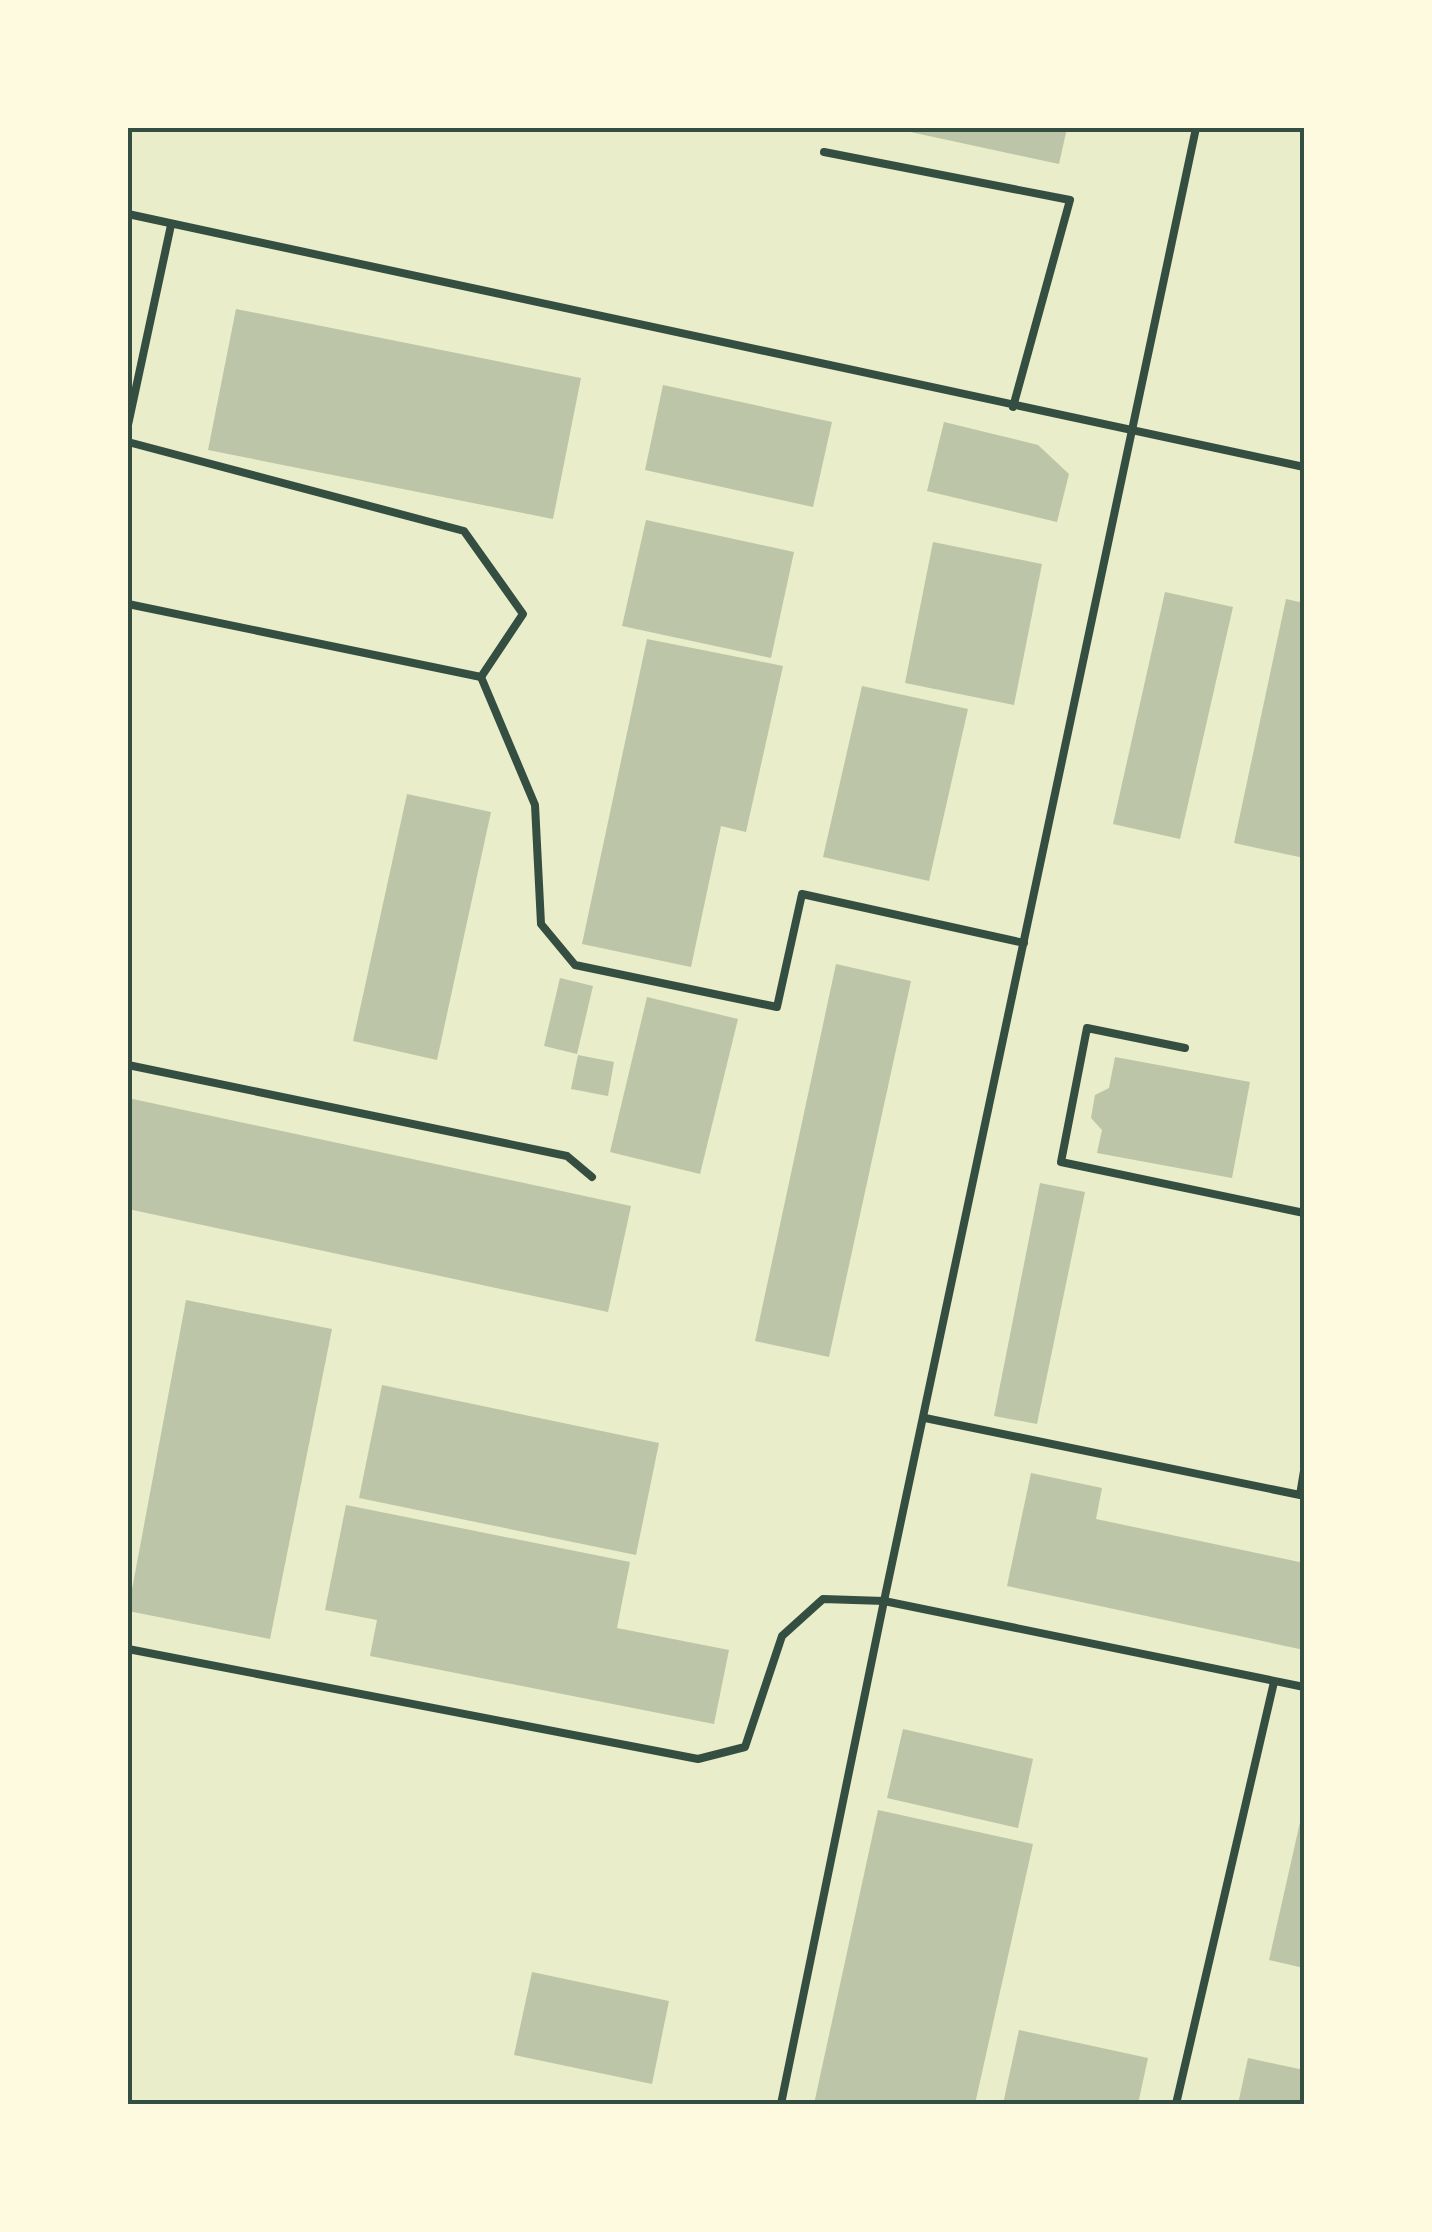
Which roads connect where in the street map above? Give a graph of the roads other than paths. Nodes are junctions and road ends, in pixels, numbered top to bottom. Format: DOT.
graph roads {
  1 [pos="1196,128"];
  2 [pos="824,152"];
  3 [pos="128,214"];
  4 [pos="170,225"];
  5 [pos="1013,407"];
  6 [pos="128,424"];
  7 [pos="1133,432"];
  8 [pos="128,442"];
  9 [pos="1304,468"];
  10 [pos="128,604"];
  11 [pos="481,677"];
  12 [pos="1024,943"];
  13 [pos="1185,1048"];
  14 [pos="128,1066"];
  15 [pos="592,1177"];
  16 [pos="1304,1213"];
  17 [pos="925,1418"];
  18 [pos="1304,1471"];
  19 [pos="884,1601"];
  20 [pos="128,1649"];
  21 [pos="1274,1682"];
  22 [pos="1304,1687"];
  23 [pos="781,2104"];
  24 [pos="1176,2104"];
  1 -- 7 [label="lane"];
  2 -- 5 [label="lane"];
  3 -- 4 [label="lane"];
  4 -- 5 [label="lane"];
  4 -- 6 [label="lane"];
  5 -- 7 [label="lane"];
  7 -- 9 [label="lane"];
  7 -- 12 [label="lane"];
  8 -- 11 [label="lane"];
  10 -- 11 [label="lane"];
  11 -- 12 [label="lane"];
  12 -- 17 [label="lane"];
  13 -- 16 [label="lane"];
  14 -- 15 [label="lane"];
  17 -- 18 [label="lane"];
  17 -- 19 [label="lane"];
  19 -- 20 [label="lane"];
  19 -- 21 [label="lane"];
  19 -- 23 [label="lane"];
  21 -- 22 [label="lane"];
  21 -- 24 [label="lane"];
}
